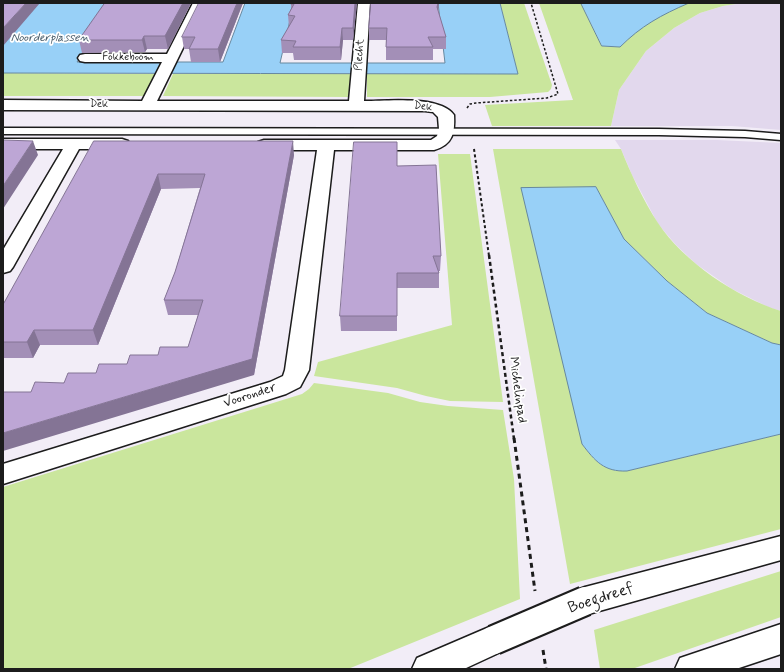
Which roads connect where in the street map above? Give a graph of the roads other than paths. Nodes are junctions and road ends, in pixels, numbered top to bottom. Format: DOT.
graph roads {
  1 [pos="198,3"];
  2 [pos="364,3"];
  3 [pos="85,58"];
  4 [pos="168,65"];
  5 [pos="3,105"];
  6 [pos="147,106"];
  7 [pos="356,106"];
  8 [pos="3,131"];
  9 [pos="447,132"];
  10 [pos="781,137"];
  11 [pos="3,144"];
  12 [pos="74,144"];
  13 [pos="326,145"];
  14 [pos="3,267"];
  15 [pos="3,474"];
  16 [pos="781,548"];
  17 [pos="781,639"];
  18 [pos="428,669"];
  19 [pos="691,669"];
  1 -- 4 [label="street, Fokkeboom"];
  2 -- 7 [label="street, Plecht"];
  3 -- 4 [label="street, Fokkeboom"];
  4 -- 6 [label="street, Fokkeboom"];
  5 -- 6 [label="street, Dek"];
  6 -- 7 [label="street, Dek"];
  7 -- 9 [label="street, Dek"];
  8 -- 9 [label="lane"];
  9 -- 10 [label="lane"];
  9 -- 13 [label="street"];
  11 -- 12 [label="street"];
  12 -- 13 [label="street"];
  12 -- 14 [label="street"];
  13 -- 15 [label="street, Vooronder"];
  16 -- 18 [label="street, Boegdreef, bridge"];
  17 -- 19 [label="street"];
}
